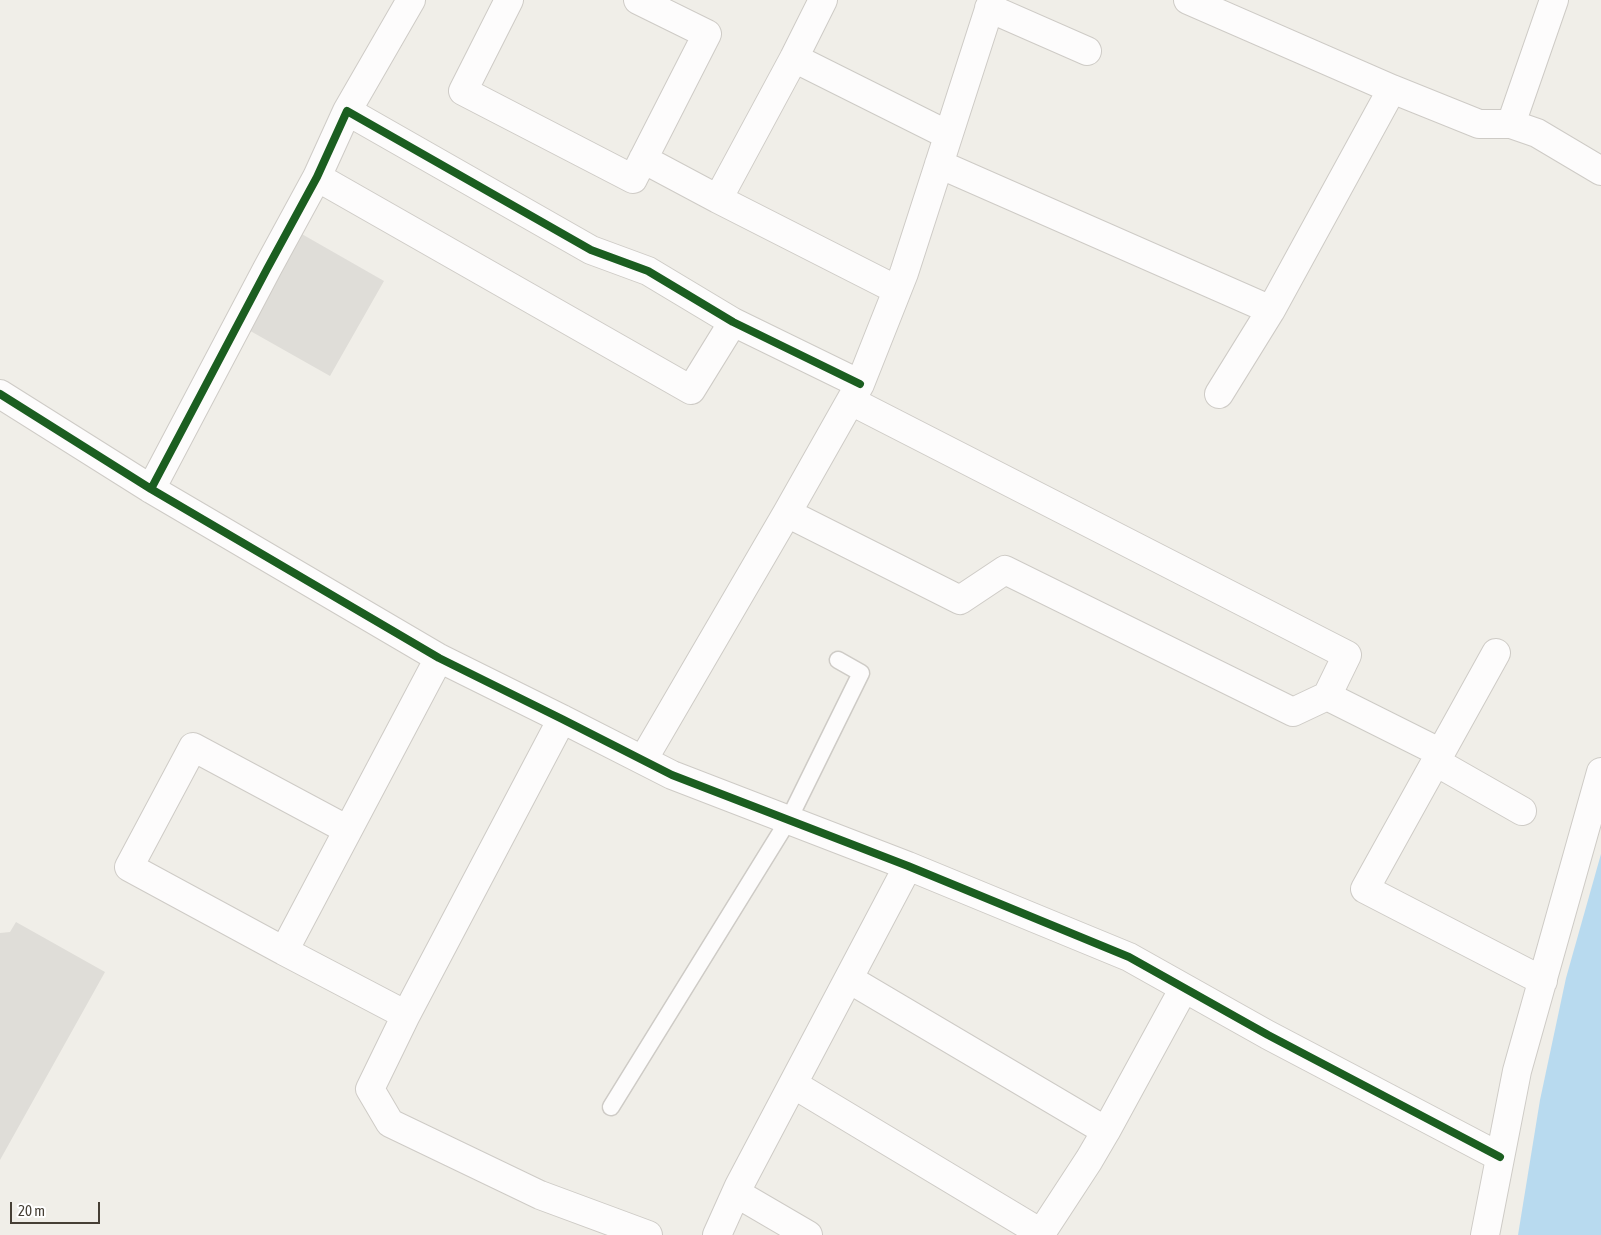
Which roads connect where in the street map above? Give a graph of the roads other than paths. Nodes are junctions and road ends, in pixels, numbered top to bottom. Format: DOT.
graph roads {
  1 [pos="410,0"];
  2 [pos="509,0"];
  3 [pos="638,0"];
  4 [pos="823,0"];
  5 [pos="1188,0"];
  6 [pos="1554,0"];
  7 [pos="990,4"];
  8 [pos="1087,51"];
  9 [pos="794,58"];
  10 [pos="1392,89"];
  11 [pos="348,111"];
  12 [pos="1511,124"];
  13 [pos="948,135"];
  14 [pos="644,159"];
  15 [pos="938,164"];
  16 [pos="1601,171"];
  17 [pos="317,177"];
  18 [pos="718,199"];
  19 [pos="897,290"];
  20 [pos="1271,310"];
  21 [pos="733,322"];
  22 [pos="856,392"];
  23 [pos="0,394"];
  24 [pos="1219,394"];
  25 [pos="151,489"];
  26 [pos="787,513"];
  27 [pos="1496,653"];
  28 [pos="439,658"];
  29 [pos="838,660"];
  30 [pos="1327,696"];
  31 [pos="562,719"];
  32 [pos="1438,758"];
  33 [pos="643,760"];
  34 [pos="1601,772"];
  35 [pos="1522,811"];
  36 [pos="789,819"];
  37 [pos="348,830"];
  38 [pos="908,866"];
  39 [pos="284,950"];
  40 [pos="849,979"];
  41 [pos="1542,981"];
  42 [pos="1184,988"];
  43 [pos="406,1014"];
  44 [pos="793,1084"];
  45 [pos="611,1108"];
  46 [pos="1106,1131"];
  47 [pos="1500,1157"];
  48 [pos="736,1192"];
  49 [pos="1040,1234"];
  50 [pos="648,1235"];
  51 [pos="718,1235"];
  52 [pos="808,1235"];
  53 [pos="1485,1235"];
  1 -- 11 [label="street"];
  2 -- 14 [label="street"];
  3 -- 14 [label="street"];
  4 -- 9 [label="street"];
  5 -- 10 [label="street"];
  6 -- 12 [label="street"];
  7 -- 8 [label="street"];
  7 -- 13 [label="street"];
  9 -- 13 [label="street"];
  9 -- 18 [label="street"];
  10 -- 12 [label="street"];
  10 -- 20 [label="street"];
  11 -- 17 [label="street"];
  11 -- 21 [label="street"];
  12 -- 16 [label="street"];
  13 -- 15 [label="street"];
  14 -- 18 [label="street"];
  15 -- 19 [label="street"];
  15 -- 20 [label="street"];
  17 -- 21 [label="street"];
  17 -- 25 [label="street"];
  18 -- 19 [label="street"];
  19 -- 22 [label="street"];
  20 -- 24 [label="street"];
  21 -- 22 [label="street"];
  22 -- 26 [label="street"];
  22 -- 30 [label="street"];
  23 -- 25 [label="street"];
  25 -- 28 [label="street"];
  26 -- 30 [label="street"];
  26 -- 33 [label="street"];
  27 -- 32 [label="street"];
  28 -- 31 [label="street"];
  28 -- 37 [label="street"];
  29 -- 36 [label="lane"];
  30 -- 32 [label="street"];
  31 -- 33 [label="street"];
  31 -- 43 [label="street"];
  32 -- 35 [label="street"];
  32 -- 41 [label="street"];
  33 -- 36 [label="street"];
  34 -- 41 [label="street"];
  36 -- 38 [label="street"];
  36 -- 45 [label="lane"];
  37 -- 39 [label="street"];
  37 -- 39 [label="street"];
  38 -- 40 [label="street"];
  38 -- 42 [label="street"];
  39 -- 43 [label="street"];
  40 -- 44 [label="street"];
  40 -- 46 [label="street"];
  41 -- 47 [label="street"];
  42 -- 46 [label="street"];
  42 -- 47 [label="street"];
  43 -- 50 [label="street"];
  44 -- 48 [label="street"];
  44 -- 49 [label="street"];
  46 -- 49 [label="street"];
  47 -- 53 [label="street"];
  48 -- 51 [label="street"];
  48 -- 52 [label="street"];
}
